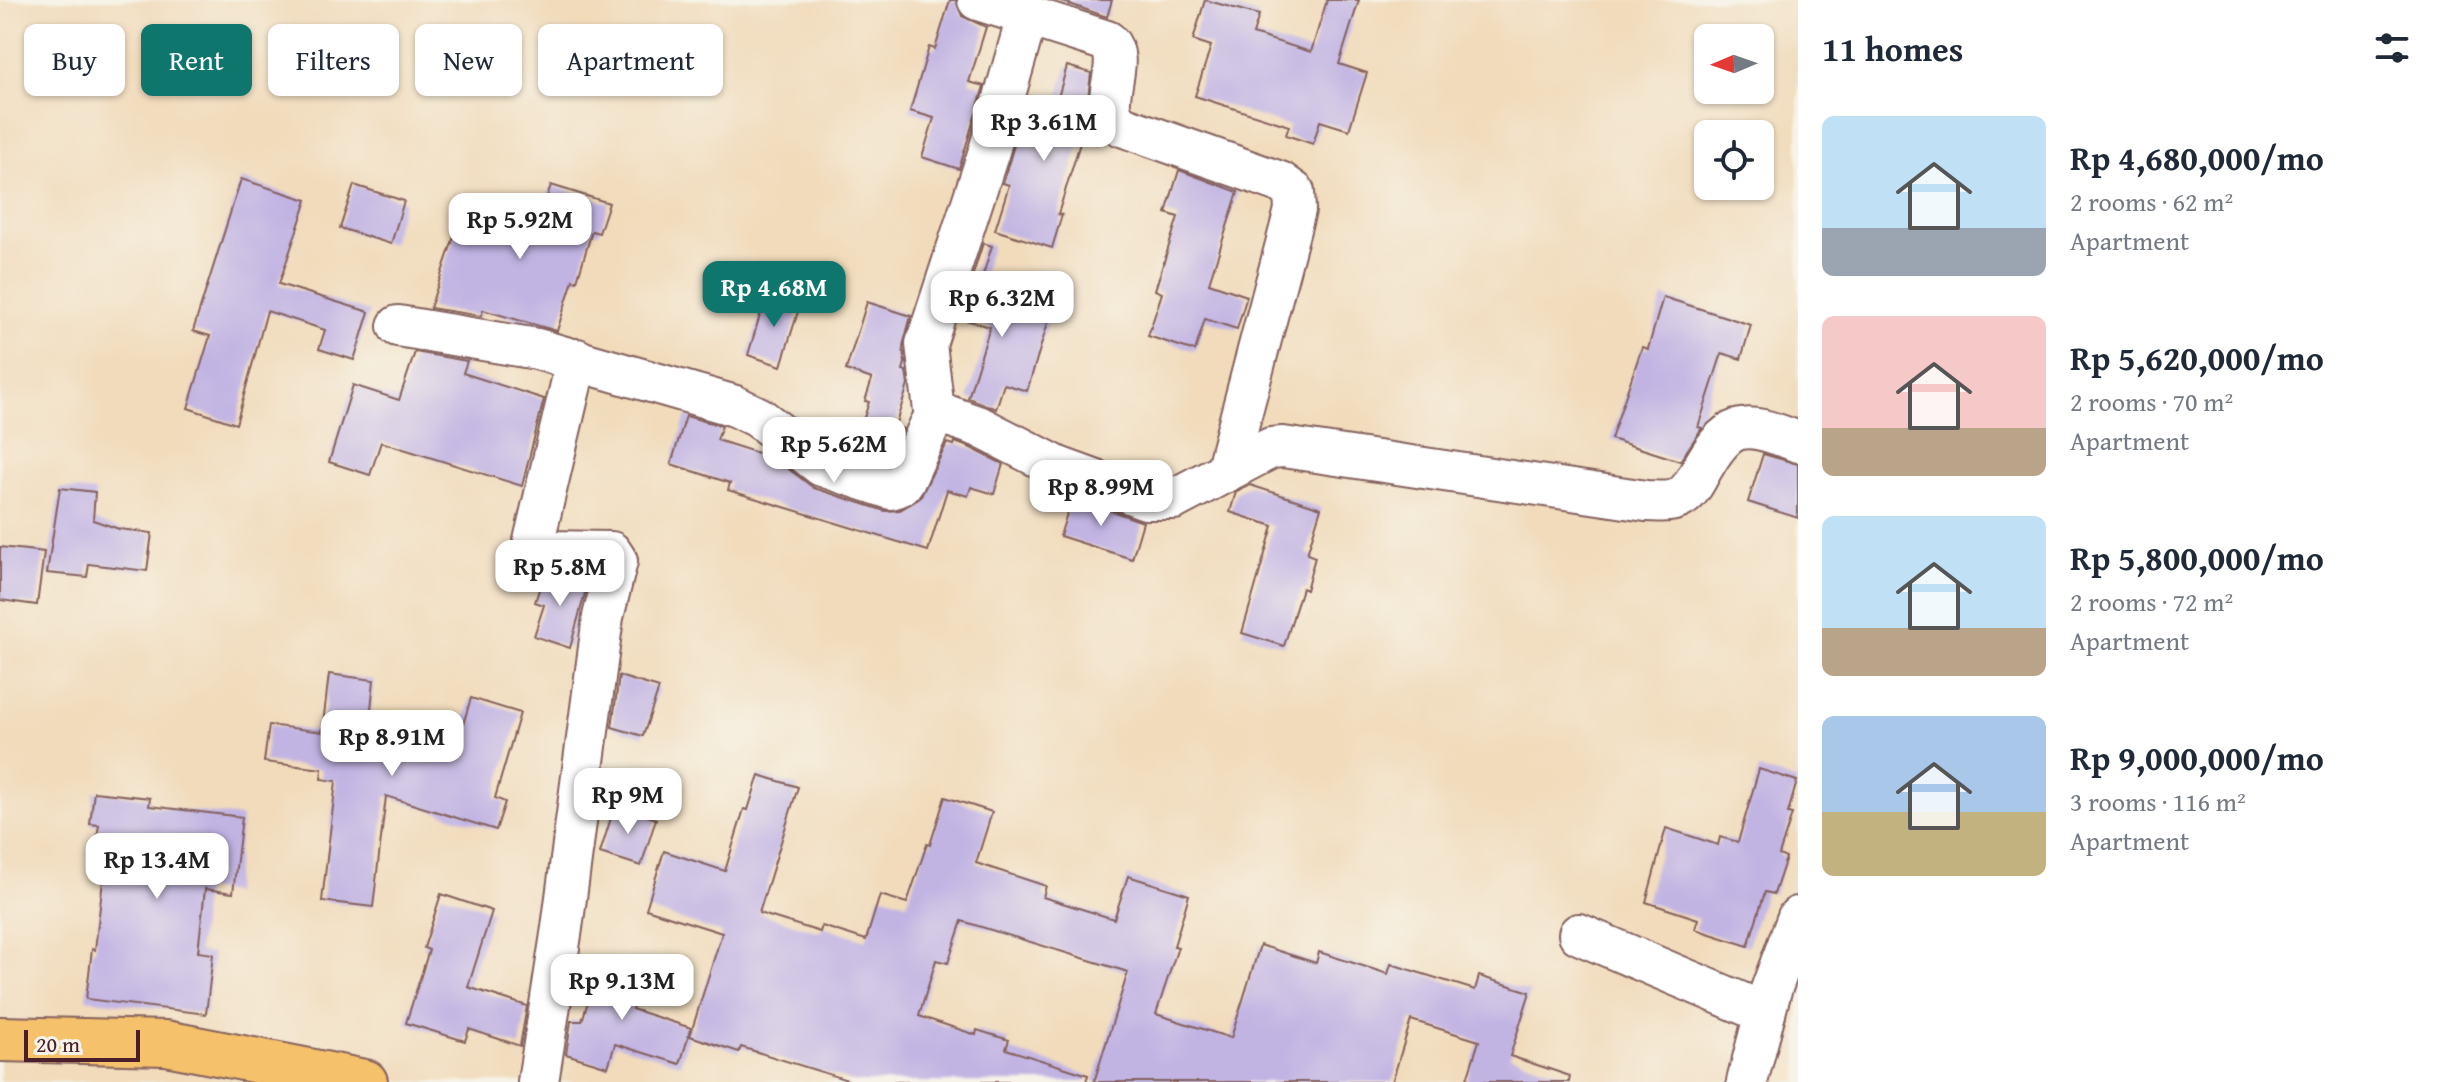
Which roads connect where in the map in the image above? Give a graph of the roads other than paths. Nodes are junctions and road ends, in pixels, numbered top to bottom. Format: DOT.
graph roads {
  1 [pos="978,0"];
  2 [pos="1028,14"];
  3 [pos="398,326"];
  4 [pos="577,359"];
  5 [pos="935,419"];
  6 [pos="1798,442"];
  7 [pos="1226,472"];
  8 [pos="1798,917"];
  9 [pos="1579,934"];
  10 [pos="1765,1013"];
  11 [pos="0,1039"];
  12 [pos="365,1082"];
  13 [pos="538,1082"];
  14 [pos="1747,1082"];
  1 -- 2 [label="street"];
  2 -- 5 [label="street"];
  2 -- 7 [label="street"];
  3 -- 4 [label="street"];
  4 -- 5 [label="street"];
  4 -- 13 [label="street"];
  5 -- 7 [label="street"];
  6 -- 7 [label="street"];
  8 -- 10 [label="street"];
  9 -- 10 [label="street"];
  10 -- 14 [label="street"];
  11 -- 12 [label="main road"];
}
